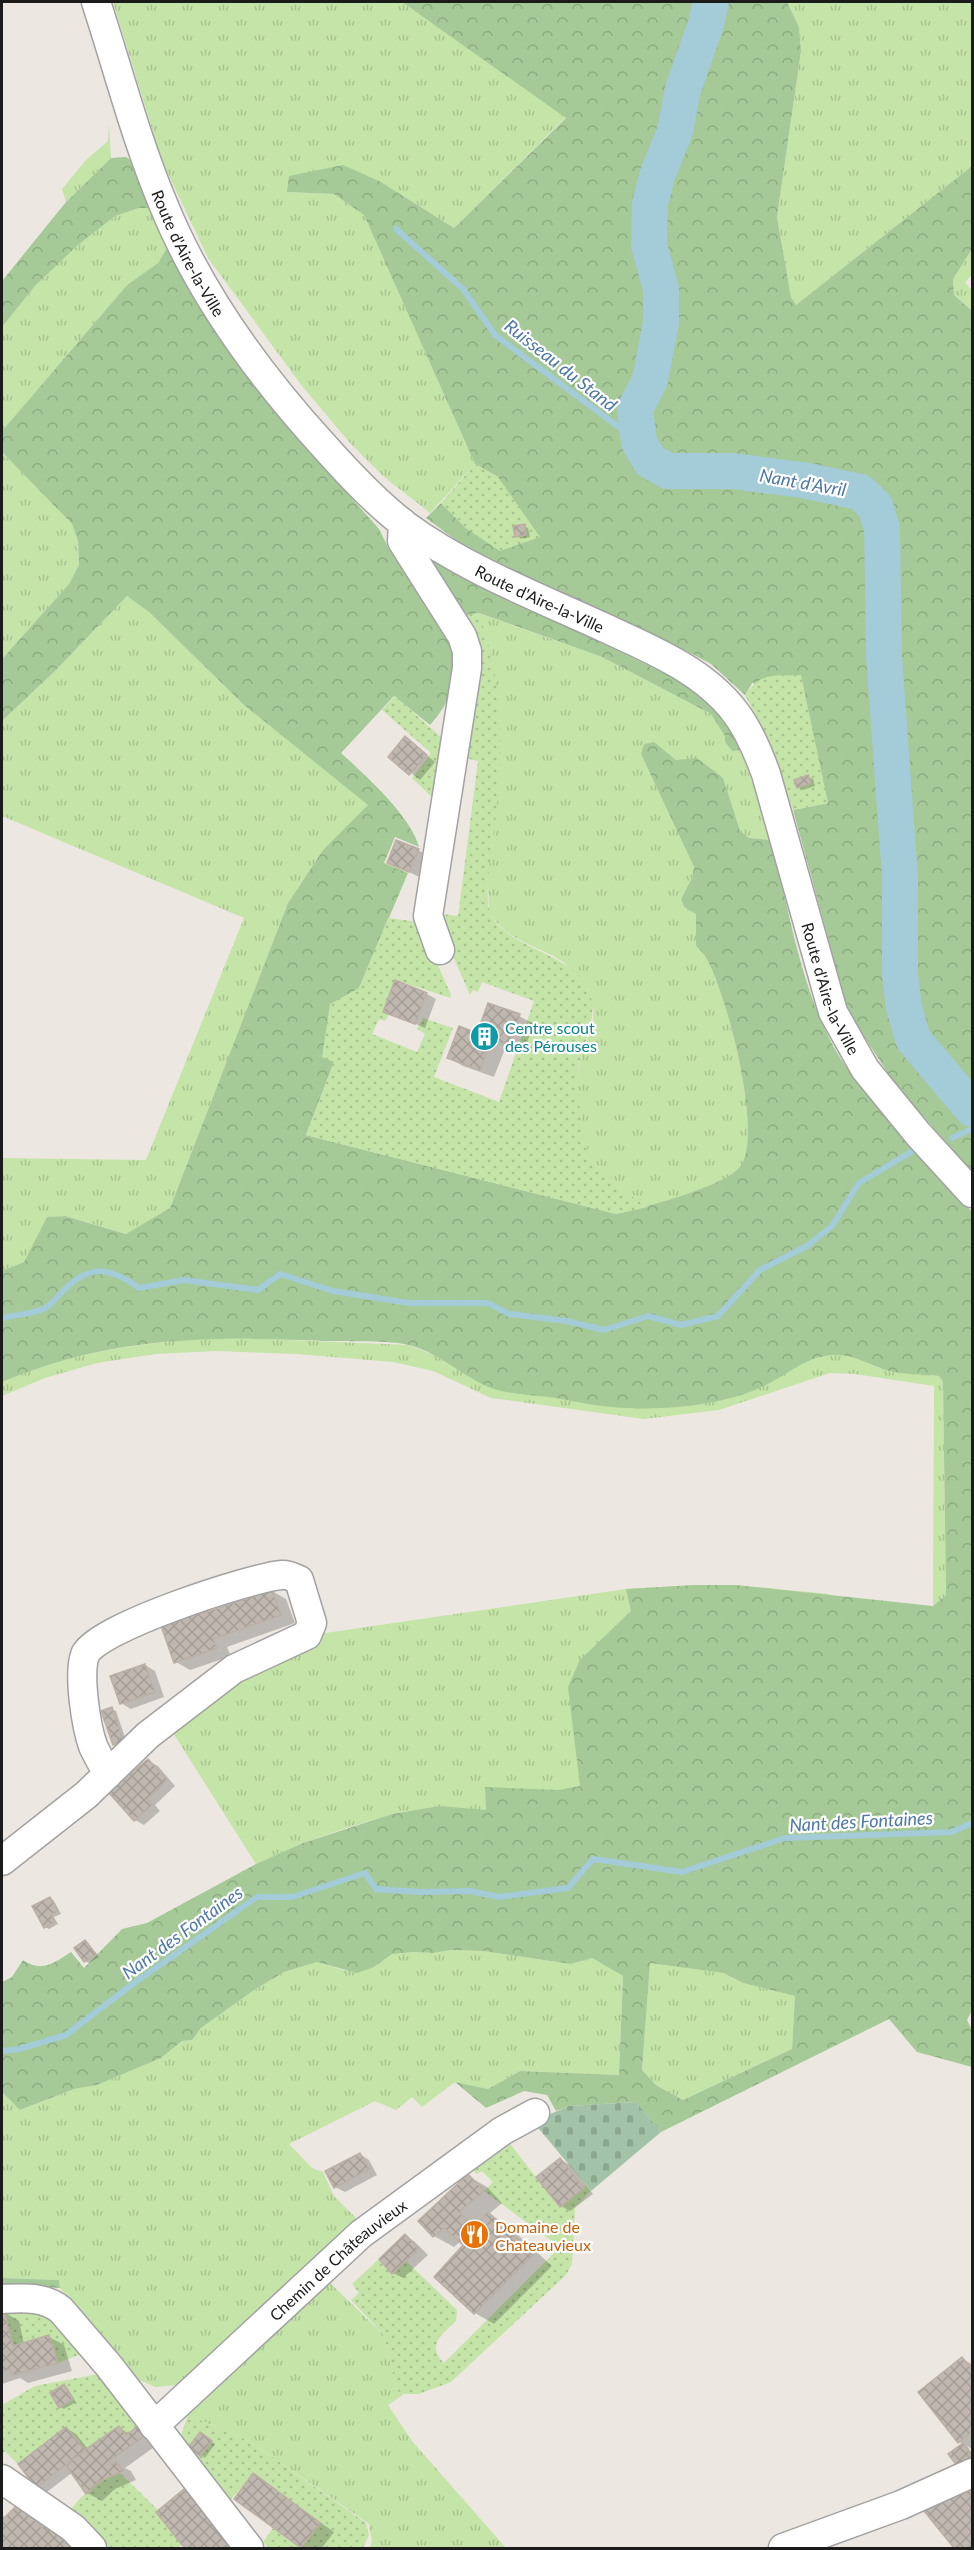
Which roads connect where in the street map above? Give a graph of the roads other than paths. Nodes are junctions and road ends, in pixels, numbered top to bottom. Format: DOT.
graph roads {
  1 [pos="96,2"];
  2 [pos="403,523"];
  3 [pos="440,950"];
  4 [pos="972,1193"];
  5 [pos="108,1774"];
  6 [pos="2,1861"];
  7 [pos="535,2113"];
  8 [pos="2,2299"];
  9 [pos="154,2426"];
  10 [pos="972,2473"];
  11 [pos="2,2479"];
  12 [pos="92,2548"];
  13 [pos="249,2548"];
  14 [pos="783,2548"];
  1 -- 2 [label="street, Route d'Aire-la-Ville"];
  2 -- 3 [label="street"];
  2 -- 4 [label="street, Route d'Aire-la-Ville"];
  5 -- 5 [label="street"];
  5 -- 6 [label="street"];
  7 -- 9 [label="street, Chemin de Châteauvieux"];
  8 -- 9 [label="street"];
  9 -- 13 [label="street"];
  10 -- 14 [label="street"];
  11 -- 12 [label="street"];
}
